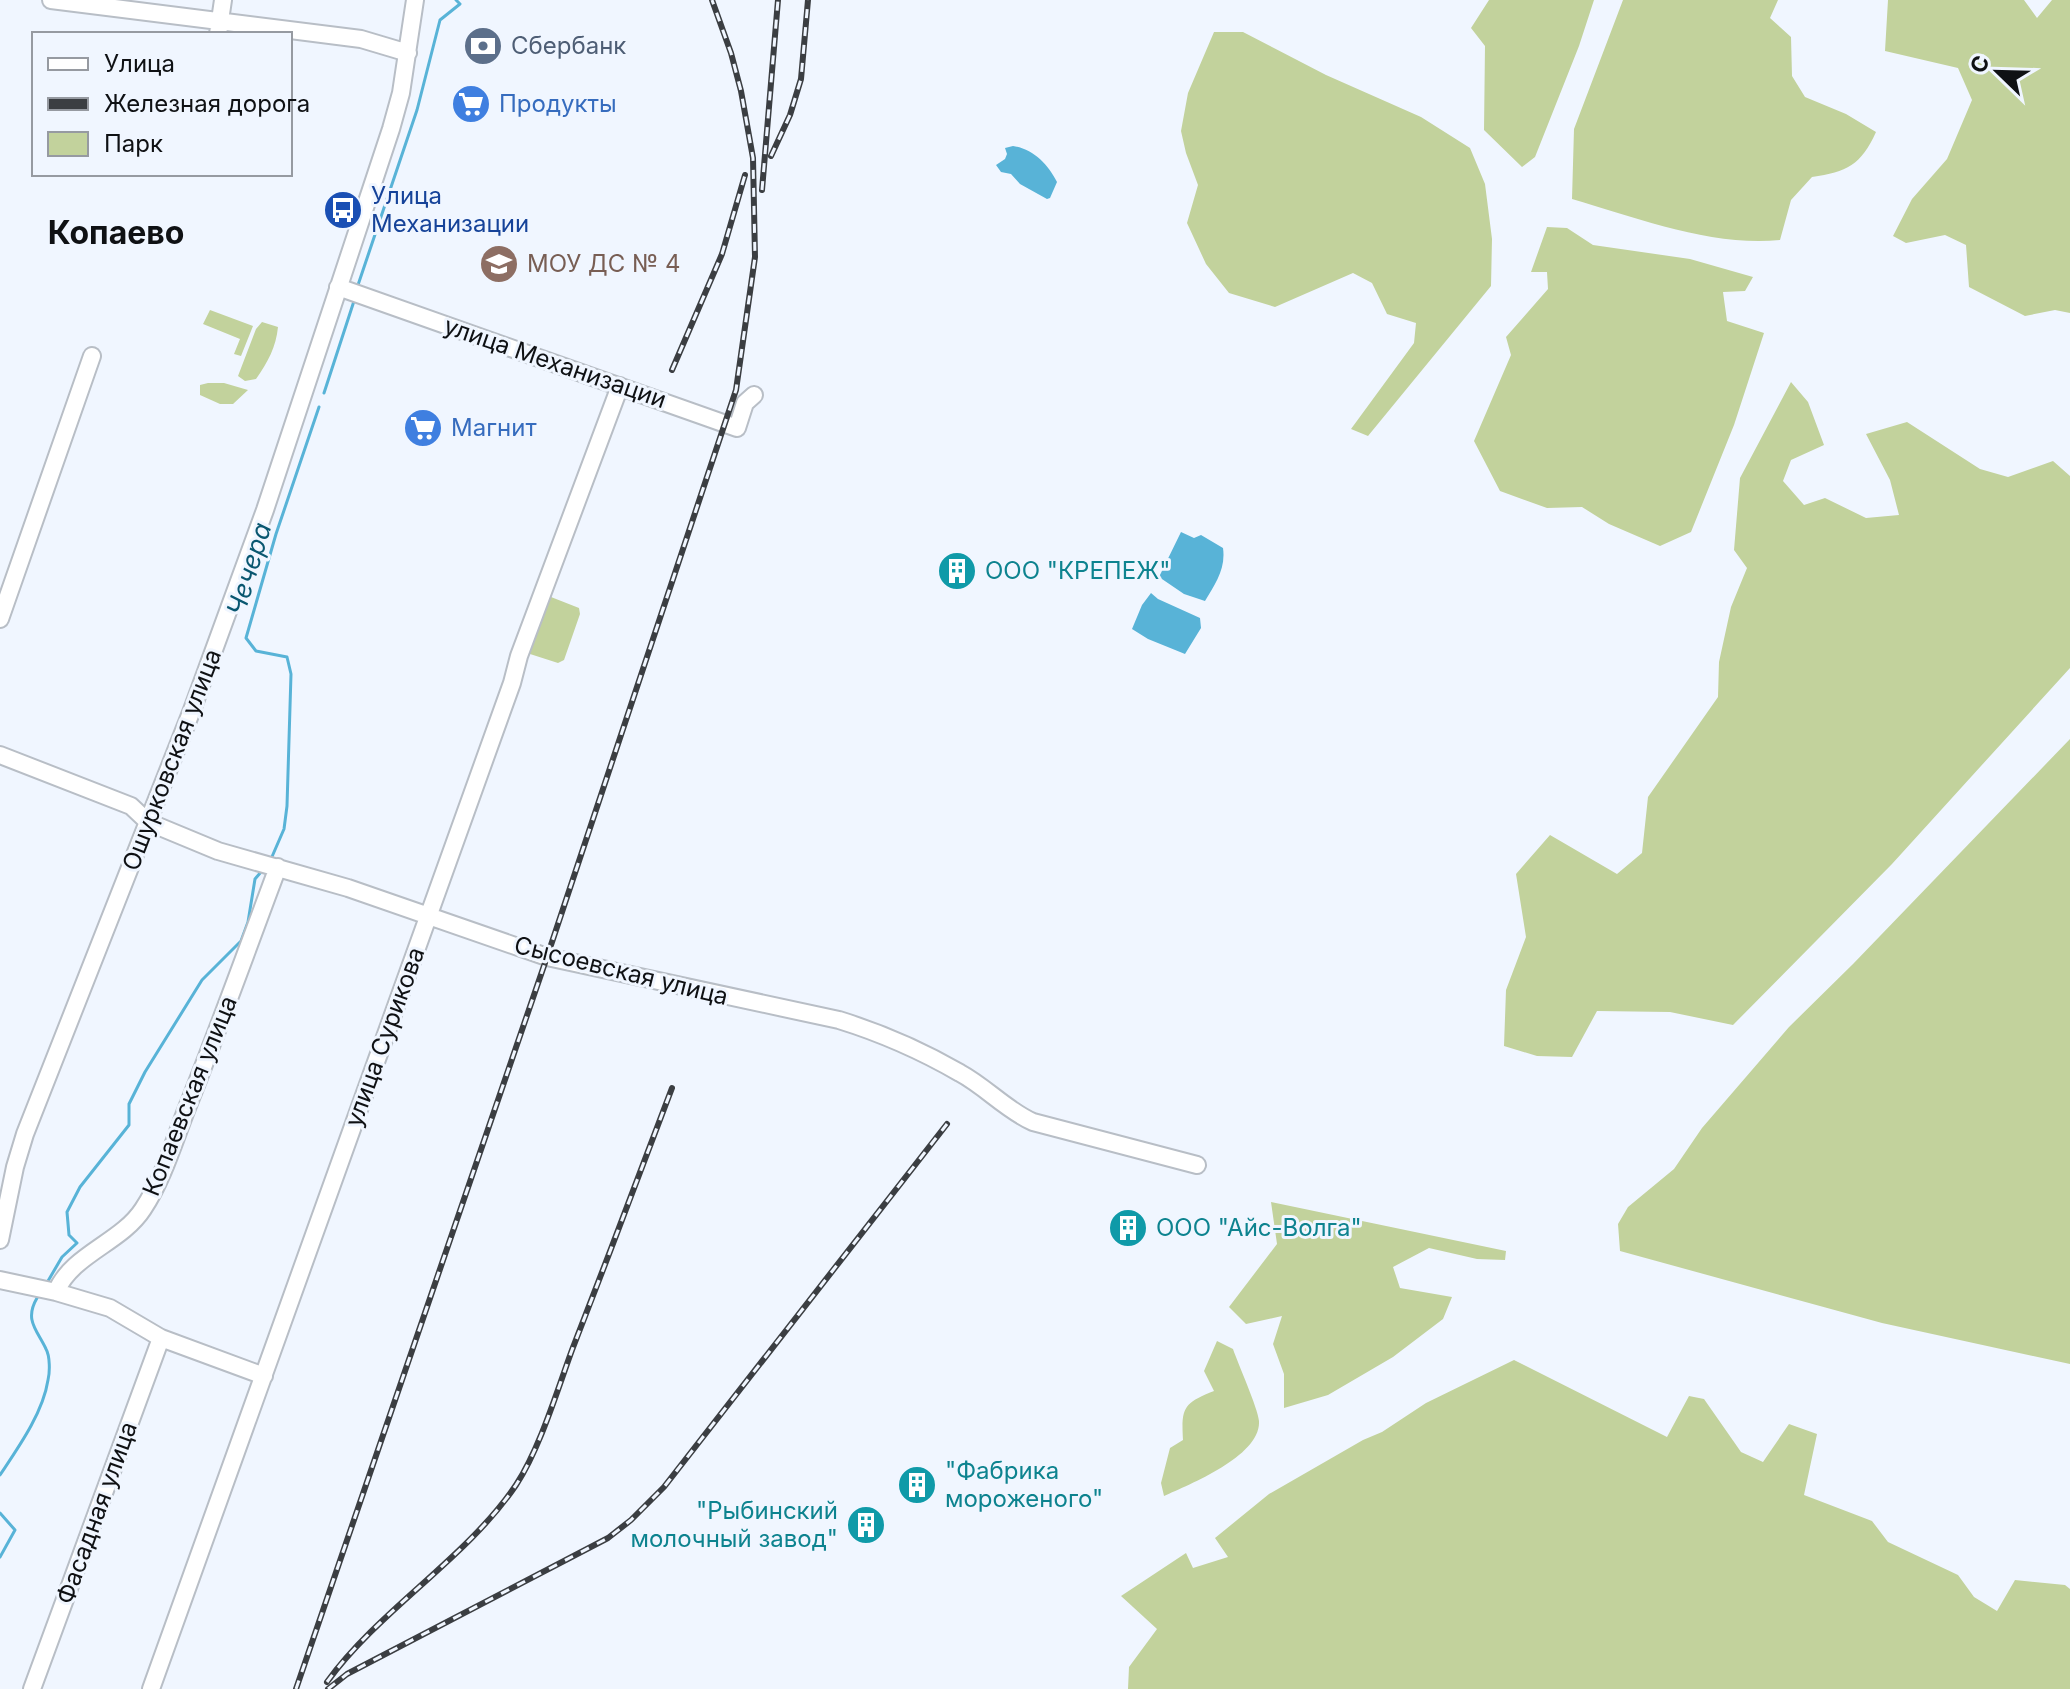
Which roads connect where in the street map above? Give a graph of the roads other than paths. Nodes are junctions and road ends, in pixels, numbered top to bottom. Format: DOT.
graph roads {
  1 [pos="51,0"];
  2 [pos="223,0"];
  3 [pos="415,0"];
  4 [pos="219,28"];
  5 [pos="271,32"];
  6 [pos="292,34"];
  7 [pos="408,53"];
  8 [pos="338,287"];
  9 [pos="92,356"];
  10 [pos="620,386"];
  11 [pos="754,395"];
  12 [pos="0,619"];
  13 [pos="0,755"];
  14 [pos="148,822"];
  15 [pos="278,867"];
  16 [pos="428,917"];
  17 [pos="1197,1165"];
  18 [pos="0,1240"];
  19 [pos="0,1280"];
  20 [pos="56,1292"];
  21 [pos="161,1338"];
  22 [pos="264,1376"];
  23 [pos="32,1689"];
  24 [pos="151,1689"];
  1 -- 4 [label="street"];
  2 -- 4 [label="street"];
  3 -- 7 [label="street, Ошурковская улица"];
  4 -- 5 [label="street"];
  6 -- 7 [label="street"];
  7 -- 8 [label="street, Ошурковская улица"];
  8 -- 10 [label="street, улица Механизации"];
  8 -- 14 [label="street, Ошурковская улица"];
  9 -- 12 [label="street"];
  10 -- 11 [label="street, улица Механизации"];
  10 -- 16 [label="street, улица Сурикова"];
  13 -- 14 [label="street, Сысоевская улица"];
  14 -- 15 [label="street, Сысоевская улица"];
  14 -- 18 [label="street, Ошурковская улица"];
  15 -- 16 [label="street, Сысоевская улица"];
  15 -- 20 [label="street, Копаевская улица"];
  16 -- 17 [label="street, Сысоевская улица"];
  16 -- 22 [label="street, улица Сурикова"];
  19 -- 20 [label="street"];
  20 -- 21 [label="street"];
  21 -- 22 [label="street"];
  21 -- 23 [label="street, Фасадная улица"];
  22 -- 24 [label="street, улица Сурикова"];
}
